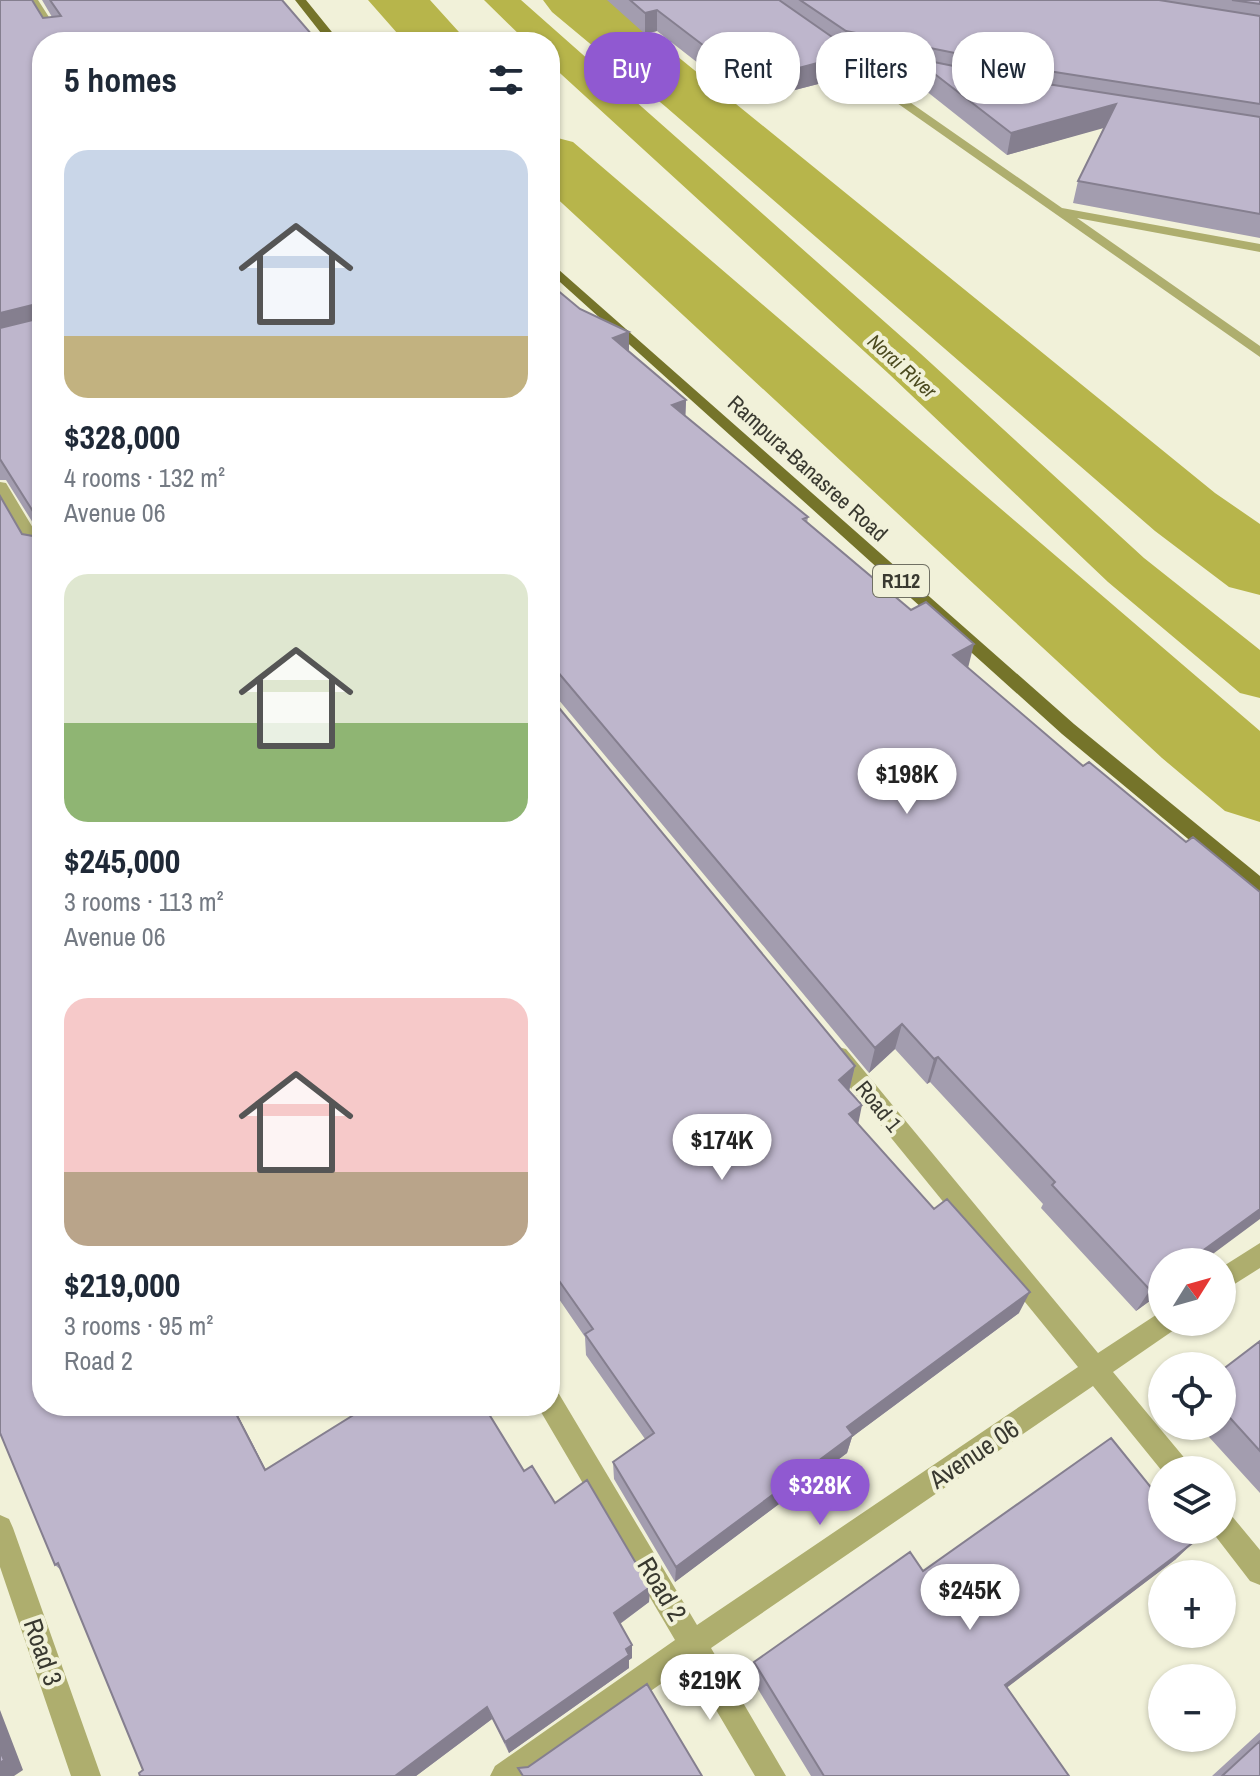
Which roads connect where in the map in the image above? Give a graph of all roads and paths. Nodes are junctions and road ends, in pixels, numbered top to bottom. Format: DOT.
graph roads {
  1 [pos="33,0"];
  2 [pos="300,0"];
  3 [pos="53,32"];
  4 [pos="326,32"];
  5 [pos="936,78"];
  6 [pos="946,80"];
  7 [pos="905,104"];
  8 [pos="1055,210"];
  9 [pos="1260,248"];
  10 [pos="560,275"];
  11 [pos="1260,353"];
  12 [pos="0,487"];
  13 [pos="32,540"];
  14 [pos="1260,887"];
  15 [pos="823,1038"];
  16 [pos="1260,1254"];
  17 [pos="1236,1271"];
  18 [pos="1148,1334"];
  19 [pos="1097,1371"];
  20 [pos="558,1416"];
  21 [pos="1167,1456"];
  22 [pos="0,1528"];
  23 [pos="1236,1541"];
  24 [pos="1260,1571"];
  25 [pos="694,1643"];
  26 [pos="86,1776"];
  27 [pos="505,1776"];
  28 [pos="771,1776"];
  1 -- 3 [label="street"];
  2 -- 4 [label="main road"];
  5 -- 6 [label="street"];
  7 -- 8 [label="street"];
  8 -- 9 [label="street"];
  8 -- 11 [label="street"];
  10 -- 14 [label="main road, Rampura-Banasree Road / R112"];
  12 -- 13 [label="street"];
  15 -- 19 [label="street, Road 1"];
  16 -- 17 [label="street"];
  18 -- 19 [label="street, Avenue 06"];
  19 -- 21 [label="street, Road 1"];
  19 -- 25 [label="street, Avenue 06"];
  20 -- 25 [label="street, Road 2"];
  22 -- 26 [label="street, Road 3"];
  23 -- 24 [label="street"];
  25 -- 27 [label="street, Avenue 06"];
  25 -- 28 [label="street, Road 2"];
}
